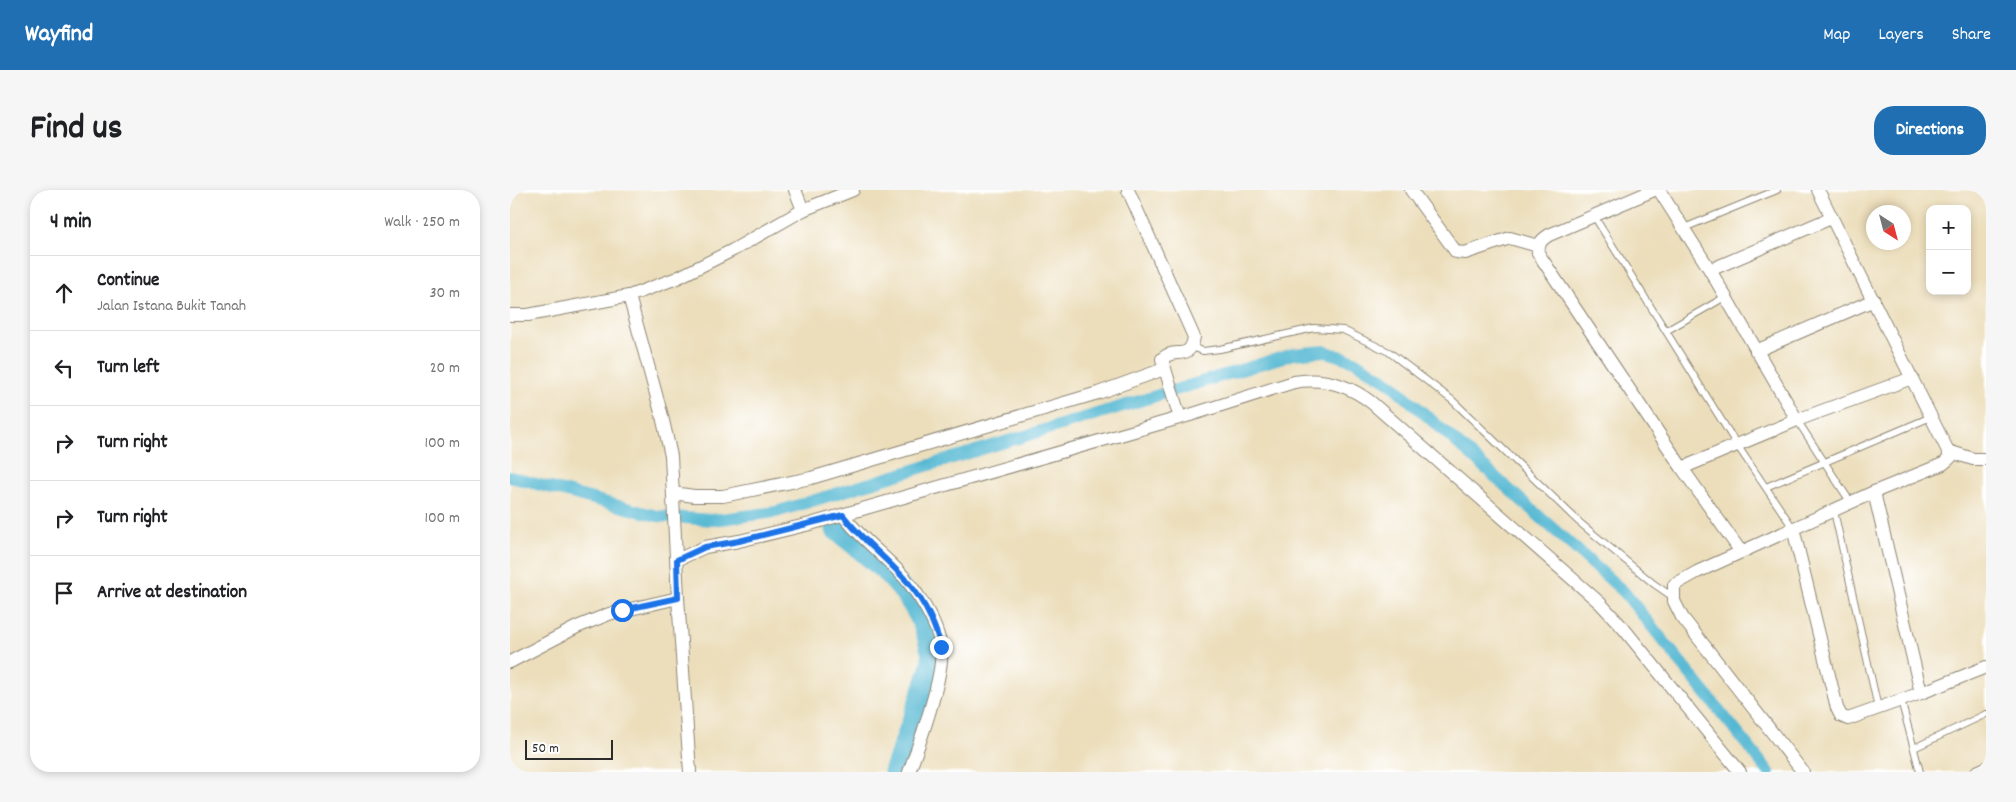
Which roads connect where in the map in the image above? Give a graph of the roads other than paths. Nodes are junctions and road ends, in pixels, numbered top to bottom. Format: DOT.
graph roads {
  1 [pos="795,190"];
  2 [pos="853,190"];
  3 [pos="1128,190"];
  4 [pos="1411,190"];
  5 [pos="1653,190"];
  6 [pos="1777,190"];
  7 [pos="1818,190"];
  8 [pos="803,210"];
  9 [pos="1594,216"];
  10 [pos="1831,218"];
  11 [pos="1684,228"];
  12 [pos="1538,246"];
  13 [pos="1710,270"];
  14 [pos="628,296"];
  15 [pos="1725,297"];
  16 [pos="1874,300"];
  17 [pos="510,315"];
  18 [pos="1666,331"];
  19 [pos="1192,347"];
  20 [pos="1756,350"];
  21 [pos="1165,372"];
  22 [pos="1912,378"];
  23 [pos="1178,413"];
  24 [pos="1931,417"];
  25 [pos="1797,420"];
  26 [pos="1737,444"];
  27 [pos="1948,451"];
  28 [pos="1986,459"];
  29 [pos="1824,461"];
  30 [pos="1682,468"];
  31 [pos="1766,487"];
  32 [pos="1874,492"];
  33 [pos="673,497"];
  34 [pos="1851,503"];
  35 [pos="1834,511"];
  36 [pos="843,515"];
  37 [pos="1794,528"];
  38 [pos="1741,552"];
  39 [pos="677,560"];
  40 [pos="678,598"];
  41 [pos="1673,598"];
  42 [pos="510,662"];
  43 [pos="1986,667"];
  44 [pos="1921,693"];
  45 [pos="1901,700"];
  46 [pos="1878,708"];
  47 [pos="1986,714"];
  48 [pos="1914,748"];
  49 [pos="1986,768"];
  50 [pos="690,772"];
  51 [pos="909,772"];
  52 [pos="1740,772"];
  53 [pos="1803,772"];
  54 [pos="1920,772"];
  55 [pos="1977,772"];
  1 -- 8 [label="street"];
  2 -- 8 [label="street"];
  3 -- 19 [label="street"];
  4 -- 12 [label="street"];
  5 -- 9 [label="street"];
  5 -- 11 [label="street"];
  6 -- 11 [label="lane"];
  7 -- 10 [label="street"];
  8 -- 14 [label="street"];
  9 -- 12 [label="street"];
  9 -- 18 [label="lane"];
  10 -- 13 [label="street"];
  10 -- 16 [label="street"];
  11 -- 13 [label="street"];
  12 -- 30 [label="street"];
  13 -- 15 [label="street"];
  14 -- 17 [label="street"];
  14 -- 33 [label="street"];
  15 -- 18 [label="lane"];
  15 -- 20 [label="street"];
  16 -- 20 [label="street"];
  16 -- 22 [label="street"];
  18 -- 26 [label="lane"];
  19 -- 21 [label="street"];
  19 -- 41 [label="lane"];
  20 -- 25 [label="street"];
  21 -- 23 [label="street"];
  21 -- 33 [label="street"];
  22 -- 24 [label="street"];
  22 -- 25 [label="street"];
  23 -- 36 [label="street"];
  23 -- 52 [label="street"];
  24 -- 27 [label="street"];
  24 -- 29 [label="lane"];
  25 -- 26 [label="street"];
  25 -- 29 [label="lane"];
  26 -- 30 [label="street"];
  26 -- 31 [label="lane"];
  27 -- 28 [label="street"];
  27 -- 32 [label="street"];
  29 -- 31 [label="lane"];
  29 -- 34 [label="lane"];
  30 -- 38 [label="street"];
  31 -- 37 [label="lane"];
  32 -- 34 [label="street"];
  32 -- 44 [label="street"];
  33 -- 39 [label="street"];
  34 -- 35 [label="street"];
  35 -- 37 [label="street"];
  35 -- 46 [label="lane"];
  36 -- 39 [label="street"];
  36 -- 51 [label="street"];
  37 -- 38 [label="street"];
  37 -- 46 [label="street"];
  38 -- 41 [label="street"];
  39 -- 40 [label="street"];
  40 -- 42 [label="street"];
  40 -- 50 [label="street"];
  41 -- 53 [label="street"];
  43 -- 44 [label="street"];
  44 -- 45 [label="street"];
  45 -- 46 [label="street"];
  45 -- 48 [label="lane"];
  47 -- 48 [label="lane"];
  48 -- 54 [label="lane"];
  49 -- 55 [label="street"];
}
